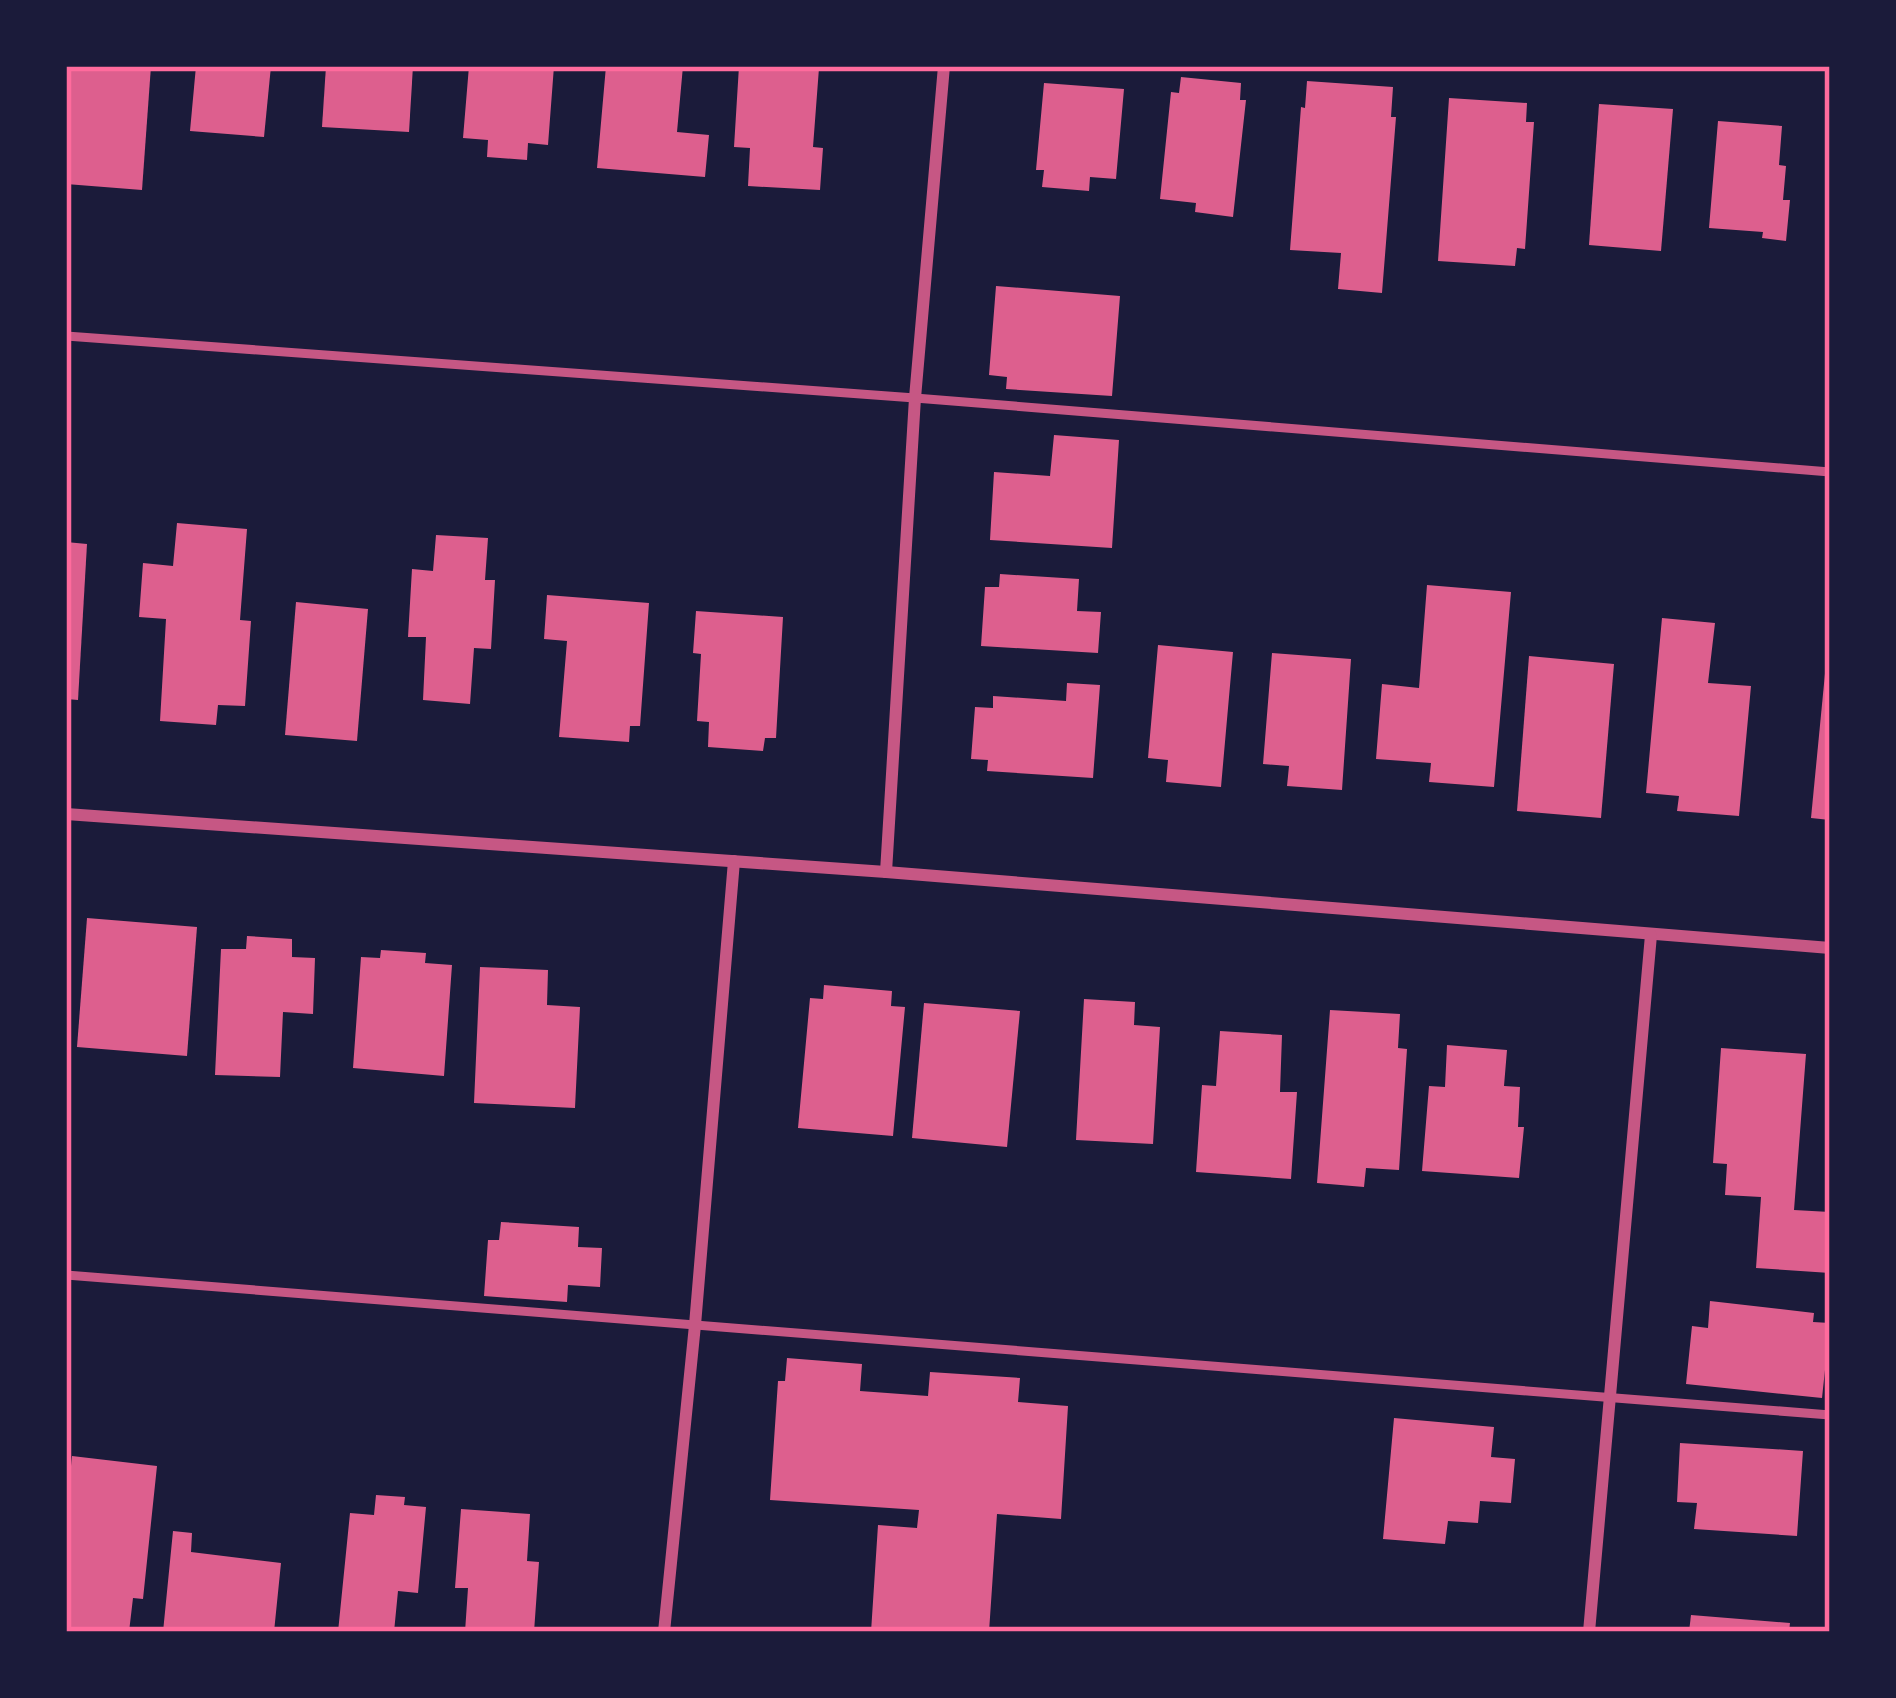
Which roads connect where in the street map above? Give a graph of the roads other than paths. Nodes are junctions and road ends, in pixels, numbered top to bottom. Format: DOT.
graph roads {
  1 [pos="944,66"];
  2 [pos="66,336"];
  3 [pos="915,398"];
  4 [pos="1830,472"];
  5 [pos="66,814"];
  6 [pos="734,861"];
  7 [pos="886,872"];
  8 [pos="1652,935"];
  9 [pos="1830,948"];
  10 [pos="66,1275"];
  11 [pos="695,1324"];
  12 [pos="1608,1395"];
  13 [pos="1830,1415"];
  14 [pos="664,1632"];
  15 [pos="1589,1632"];
  1 -- 3 [label="street"];
  2 -- 3 [label="lane"];
  3 -- 4 [label="lane"];
  3 -- 7 [label="street"];
  5 -- 6 [label="street"];
  6 -- 7 [label="street"];
  6 -- 11 [label="street"];
  7 -- 8 [label="street"];
  8 -- 9 [label="street"];
  8 -- 12 [label="street"];
  10 -- 11 [label="lane"];
  11 -- 12 [label="lane"];
  11 -- 14 [label="street"];
  12 -- 13 [label="lane"];
  12 -- 15 [label="street"];
}
